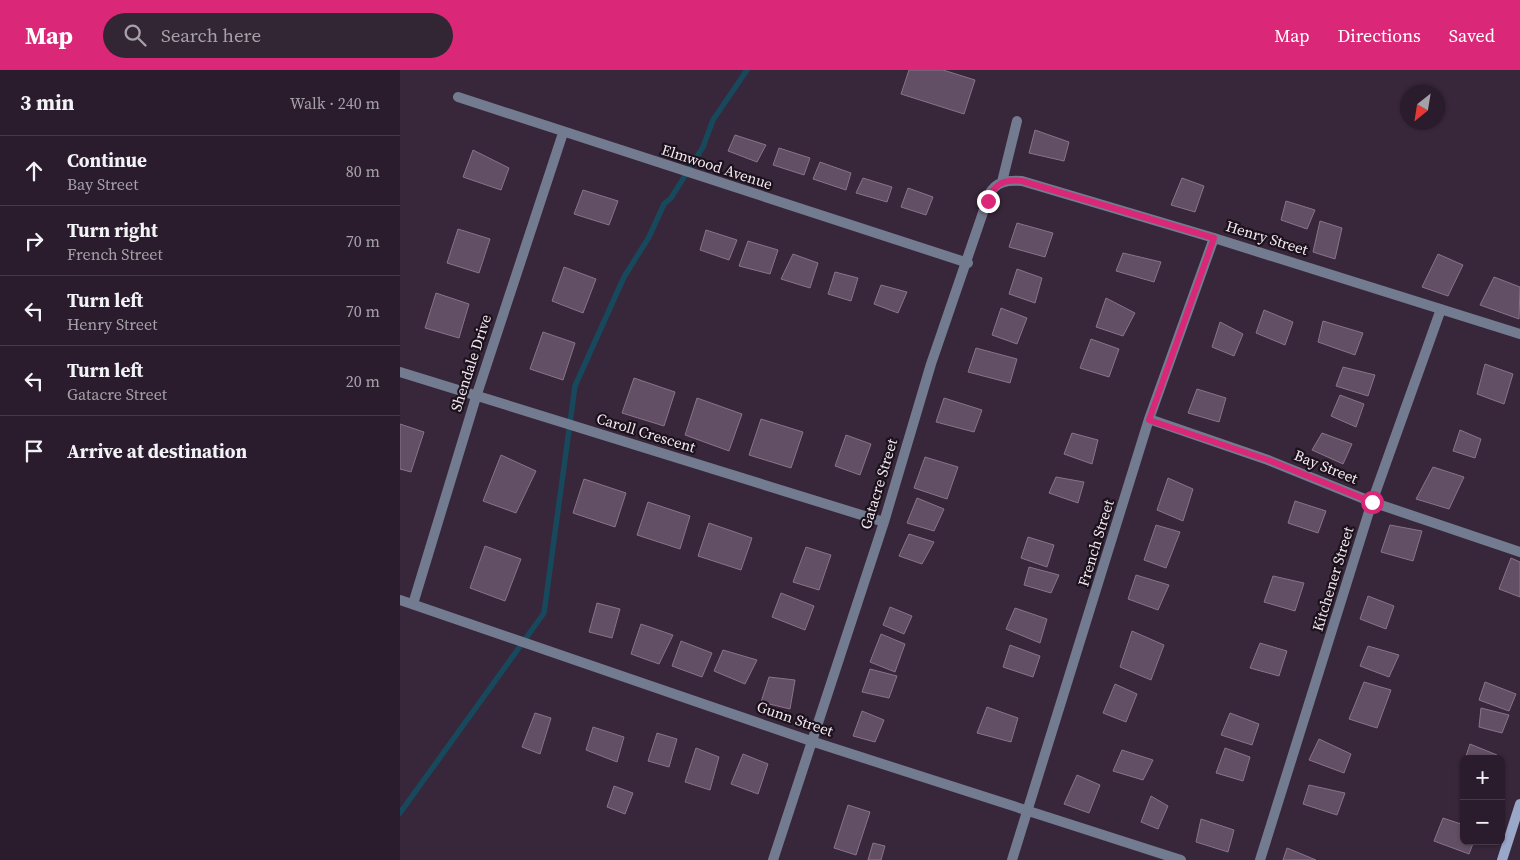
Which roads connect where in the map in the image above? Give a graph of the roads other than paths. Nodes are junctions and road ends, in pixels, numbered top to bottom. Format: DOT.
graph roads {
  1 [pos="458,97"];
  2 [pos="1017,121"];
  3 [pos="563,132"];
  4 [pos="1002,182"];
  5 [pos="1214,238"];
  6 [pos="968,263"];
  7 [pos="1441,309"];
  8 [pos="1520,334"];
  9 [pos="400,372"];
  10 [pos="476,397"];
  11 [pos="1149,420"];
  12 [pos="1372,502"];
  13 [pos="884,522"];
  14 [pos="1520,552"];
  15 [pos="400,600"];
  16 [pos="412,604"];
  17 [pos="811,741"];
  18 [pos="1520,804"];
  19 [pos="1028,810"];
  20 [pos="773,860"];
  21 [pos="1012,860"];
  22 [pos="1182,860"];
  23 [pos="1260,860"];
  24 [pos="1502,860"];
  1 -- 3 [label="street, Elmwood Avenue"];
  2 -- 4 [label="street, Gatacre Street"];
  3 -- 6 [label="street, Elmwood Avenue"];
  3 -- 10 [label="street, Shendale Drive"];
  4 -- 5 [label="street, Henry Street"];
  4 -- 6 [label="street, Gatacre Street"];
  5 -- 7 [label="street, Henry Street"];
  5 -- 11 [label="street, French Street"];
  6 -- 13 [label="street, Gatacre Street"];
  7 -- 8 [label="street, Henry Street"];
  7 -- 12 [label="street, Kitchener Street"];
  9 -- 10 [label="street, Caroll Crescent"];
  10 -- 13 [label="street, Caroll Crescent"];
  10 -- 16 [label="street, Shendale Drive"];
  11 -- 12 [label="street, Bay Street"];
  11 -- 19 [label="street, French Street"];
  12 -- 14 [label="street, Bay Street"];
  12 -- 23 [label="street, Kitchener Street"];
  13 -- 17 [label="street, Gatacre Street"];
  15 -- 16 [label="street, Gunn Street"];
  16 -- 17 [label="street, Gunn Street"];
  17 -- 19 [label="street, Gunn Street"];
  17 -- 20 [label="street, Gatacre Street"];
  18 -- 24 [label="street"];
  19 -- 21 [label="street, French Street"];
  19 -- 22 [label="street, Gunn Street"];
}
